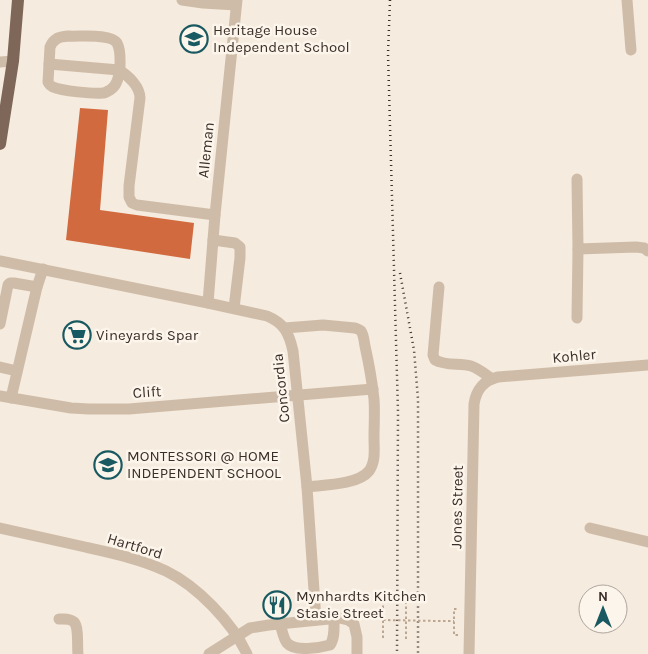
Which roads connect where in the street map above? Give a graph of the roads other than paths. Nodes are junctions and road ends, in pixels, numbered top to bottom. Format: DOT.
graph roads {
  1 [pos="18,0"];
  2 [pos="182,0"];
  3 [pos="626,0"];
  4 [pos="236,3"];
  5 [pos="631,50"];
  6 [pos="6,61"];
  7 [pos="49,64"];
  8 [pos="120,70"];
  9 [pos="0,144"];
  10 [pos="577,179"];
  11 [pos="215,215"];
  12 [pos="213,240"];
  13 [pos="578,249"];
  14 [pos="648,251"];
  15 [pos="0,261"];
  16 [pos="43,269"];
  17 [pos="37,287"];
  18 [pos="439,287"];
  19 [pos="208,302"];
  20 [pos="234,308"];
  21 [pos="577,318"];
  22 [pos="0,324"];
  23 [pos="285,328"];
  24 [pos="648,365"];
  25 [pos="0,367"];
  26 [pos="17,371"];
  27 [pos="498,378"];
  28 [pos="373,389"];
  29 [pos="297,395"];
  30 [pos="5,397"];
  31 [pos="307,487"];
  32 [pos="0,528"];
  33 [pos="590,528"];
  34 [pos="648,542"];
  35 [pos="334,618"];
  36 [pos="59,619"];
  37 [pos="316,620"];
  38 [pos="280,624"];
  39 [pos="236,636"];
  40 [pos="78,654"];
  41 [pos="209,654"];
  42 [pos="247,654"];
  43 [pos="357,654"];
  44 [pos="469,654"];
  1 -- 6 [label="main road"];
  2 -- 4 [label="street"];
  3 -- 5 [label="street"];
  4 -- 11 [label="street, Alleman"];
  6 -- 9 [label="main road"];
  7 -- 8 [label="street"];
  7 -- 8 [label="street"];
  7 -- 8 [label="street"];
  8 -- 11 [label="street"];
  10 -- 13 [label="street"];
  11 -- 12 [label="street, Alleman"];
  12 -- 19 [label="street, Alleman"];
  12 -- 20 [label="street"];
  13 -- 14 [label="street"];
  13 -- 21 [label="street"];
  15 -- 16 [label="street"];
  16 -- 17 [label="street"];
  16 -- 19 [label="street"];
  17 -- 22 [label="street"];
  17 -- 26 [label="street"];
  18 -- 27 [label="street"];
  19 -- 20 [label="street"];
  20 -- 23 [label="street"];
  23 -- 28 [label="street"];
  23 -- 29 [label="street, Concordia"];
  24 -- 27 [label="street, Kohler"];
  25 -- 26 [label="street"];
  26 -- 30 [label="street"];
  27 -- 44 [label="street, Jones Street"];
  28 -- 29 [label="street, Clift"];
  28 -- 31 [label="street"];
  29 -- 30 [label="street, Clift"];
  29 -- 31 [label="street, Concordia"];
  31 -- 37 [label="street, Concordia"];
  32 -- 39 [label="street, Hartford"];
  33 -- 34 [label="street"];
  35 -- 37 [label="street"];
  35 -- 38 [label="street"];
  35 -- 43 [label="street"];
  36 -- 40 [label="street"];
  37 -- 38 [label="street"];
  38 -- 39 [label="street"];
  39 -- 41 [label="street"];
  39 -- 42 [label="street, Hartford"];
}
